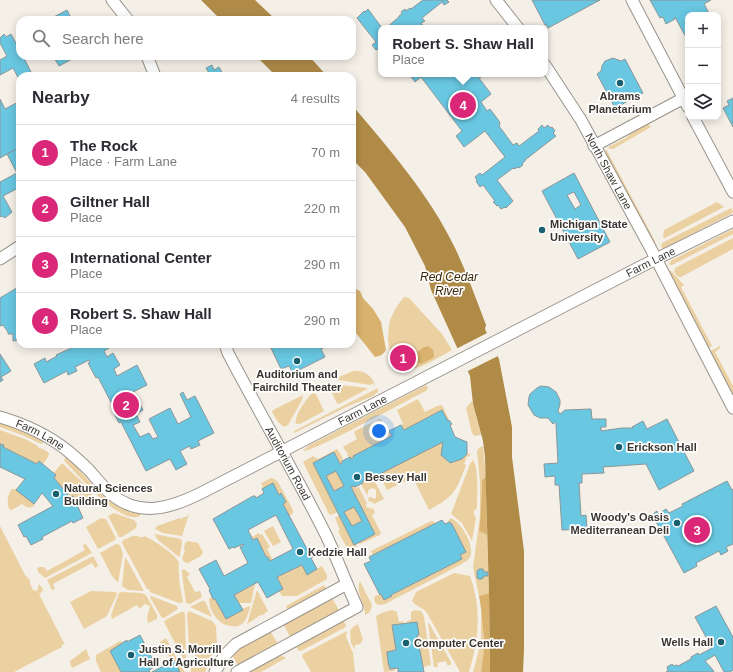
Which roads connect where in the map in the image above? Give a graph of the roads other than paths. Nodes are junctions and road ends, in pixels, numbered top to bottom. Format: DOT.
graph roads {
  1 [pos="112,0"];
  2 [pos="496,0"];
  3 [pos="632,0"];
  4 [pos="125,16"];
  5 [pos="516,25"];
  6 [pos="149,60"];
  7 [pos="548,70"];
  8 [pos="153,72"];
  9 [pos="685,101"];
  10 [pos="685,103"];
  11 [pos="695,120"];
  12 [pos="594,146"];
  13 [pos="733,192"];
  14 [pos="733,221"];
  15 [pos="16,249"];
  16 [pos="0,259"];
  17 [pos="656,260"];
  18 [pos="226,348"];
  19 [pos="733,408"];
  20 [pos="0,417"];
  21 [pos="282,451"];
  22 [pos="347,584"];
  23 [pos="216,672"];
  24 [pos="237,672"];
  1 -- 4 [label="street"];
  2 -- 5 [label="street"];
  3 -- 9 [label="street"];
  6 -- 8 [label="street"];
  7 -- 12 [label="street, North Shaw Lane"];
  10 -- 12 [label="street"];
  11 -- 13 [label="street"];
  12 -- 17 [label="street, North Shaw Lane"];
  14 -- 17 [label="street, Farm Lane"];
  15 -- 16 [label="street"];
  17 -- 19 [label="street, North Shaw Lane"];
  17 -- 21 [label="street, Farm Lane"];
  18 -- 21 [label="street, Auditorium Road"];
  20 -- 21 [label="street, Farm Lane"];
  21 -- 22 [label="street, Auditorium Road"];
  22 -- 23 [label="street"];
  22 -- 24 [label="street, Auditorium Road"];
}
